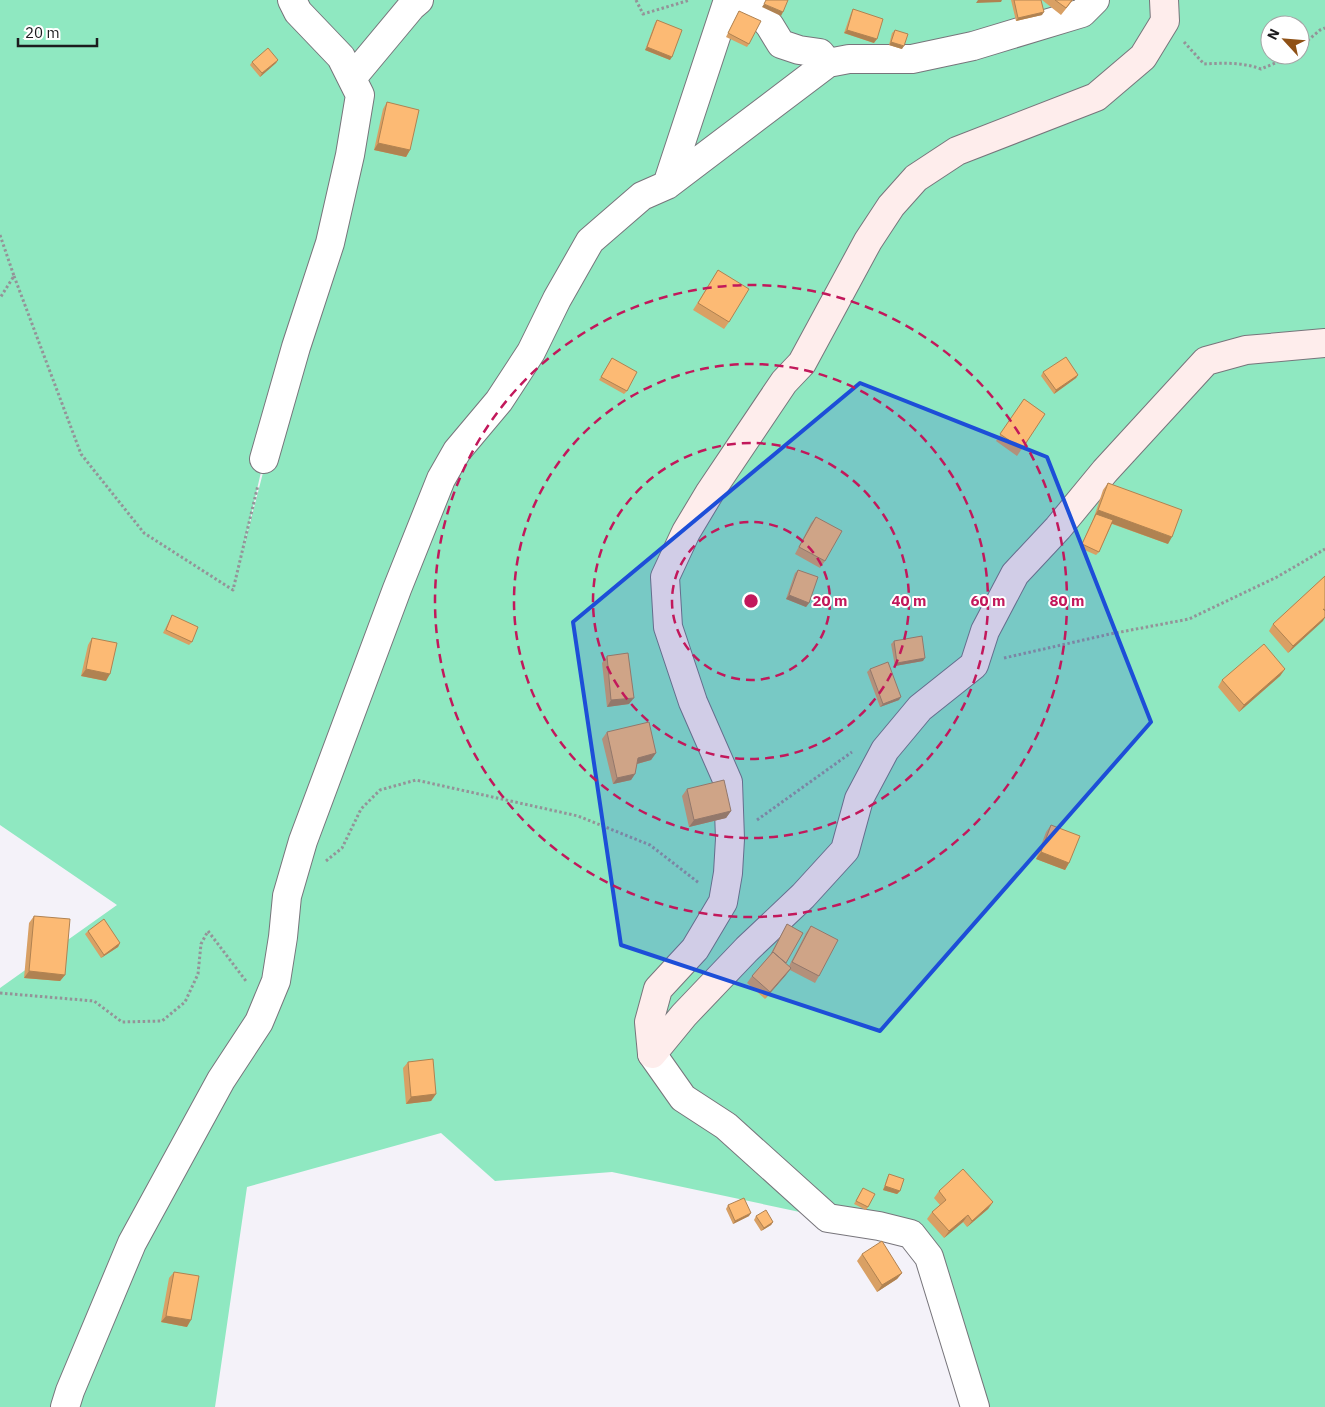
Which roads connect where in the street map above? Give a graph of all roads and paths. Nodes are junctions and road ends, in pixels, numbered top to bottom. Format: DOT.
graph roads {
  1 [pos="292,0"];
  2 [pos="419,0"];
  3 [pos="636,0"];
  4 [pos="690,0"];
  5 [pos="728,0"];
  6 [pos="738,0"];
  7 [pos="1096,0"];
  8 [pos="1165,11"];
  9 [pos="1325,28"];
  10 [pos="1310,38"];
  11 [pos="828,63"];
  12 [pos="1271,65"];
  13 [pos="352,78"];
  14 [pos="667,185"];
  15 [pos="0,236"];
  16 [pos="14,276"];
  17 [pos="0,298"];
  18 [pos="1325,343"];
  19 [pos="264,458"];
  20 [pos="1325,549"];
  21 [pos="974,665"];
  22 [pos="855,750"];
  23 [pos="730,839"];
  24 [pos="320,864"];
  25 [pos="723,902"];
  26 [pos="0,993"];
  27 [pos="259,1022"];
  28 [pos="652,1054"];
  29 [pos="65,1407"];
  30 [pos="975,1407"];
  1 -- 13 [label="street"];
  2 -- 13 [label="street"];
  3 -- 4 [label="path"];
  5 -- 14 [label="street"];
  6 -- 11 [label="street"];
  7 -- 11 [label="street"];
  8 -- 12 [label="path"];
  8 -- 23 [label="street"];
  9 -- 10 [label="path"];
  11 -- 14 [label="street"];
  13 -- 19 [label="street"];
  14 -- 27 [label="street"];
  15 -- 16 [label="path"];
  16 -- 17 [label="path"];
  16 -- 19 [label="path"];
  18 -- 21 [label="street"];
  20 -- 21 [label="path"];
  21 -- 28 [label="street"];
  22 -- 23 [label="path"];
  23 -- 25 [label="street"];
  24 -- 25 [label="path"];
  25 -- 28 [label="street"];
  26 -- 27 [label="path"];
  27 -- 29 [label="street"];
  28 -- 30 [label="street"];
}
